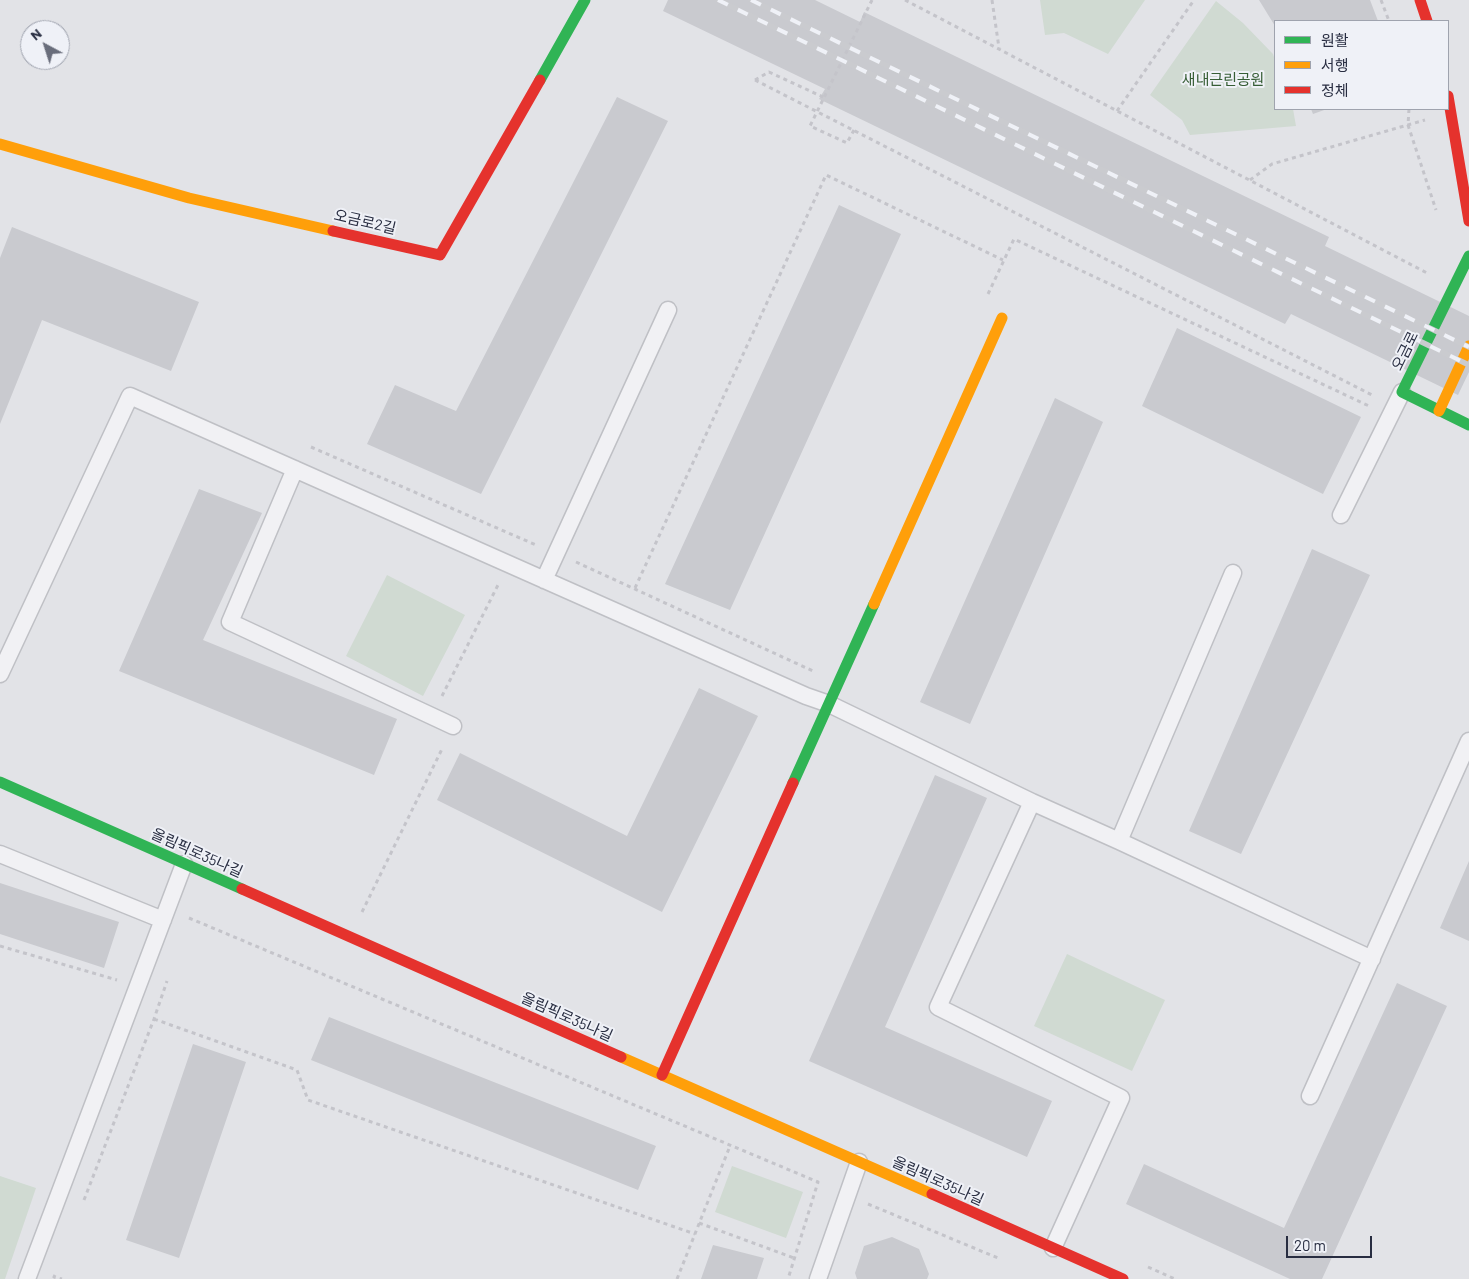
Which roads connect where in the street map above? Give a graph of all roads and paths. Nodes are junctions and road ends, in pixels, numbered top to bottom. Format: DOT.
graph roads {
  1 [pos="585,0"];
  2 [pos="872,0"];
  3 [pos="905,0"];
  4 [pos="992,0"];
  5 [pos="1194,0"];
  6 [pos="1381,0"];
  7 [pos="1420,0"];
  8 [pos="1389,20"];
  9 [pos="1427,20"];
  10 [pos="999,49"];
  11 [pos="823,97"];
  12 [pos="1449,104"];
  13 [pos="1409,110"];
  14 [pos="1117,111"];
  15 [pos="1450,112"];
  16 [pos="1408,125"];
  17 [pos="854,130"];
  18 [pos="0,144"];
  19 [pos="1250,180"];
  20 [pos="1439,218"];
  21 [pos="1469,221"];
  22 [pos="1469,256"];
  23 [pos="1434,277"];
  24 [pos="668,310"];
  25 [pos="1002,318"];
  26 [pos="1469,346"];
  27 [pos="1402,392"];
  28 [pos="1381,400"];
  29 [pos="1377,409"];
  30 [pos="1440,411"];
  31 [pos="1469,425"];
  32 [pos="295,469"];
  33 [pos="1341,515"];
  34 [pos="1233,573"];
  35 [pos="544,580"];
  36 [pos="499,583"];
  37 [pos="635,588"];
  38 [pos="0,674"];
  39 [pos="829,704"];
  40 [pos="432,716"];
  41 [pos="453,726"];
  42 [pos="1469,742"];
  43 [pos="0,782"];
  44 [pos="1032,802"];
  45 [pos="1119,841"];
  46 [pos="0,854"];
  47 [pos="184,864"];
  48 [pos="362,912"];
  49 [pos="187,917"];
  50 [pos="163,920"];
  51 [pos="0,946"];
  52 [pos="1372,959"];
  53 [pos="169,973"];
  54 [pos="117,981"];
  55 [pos="154,1019"];
  56 [pos="662,1075"];
  57 [pos="1310,1096"];
  58 [pos="730,1146"];
  59 [pos="859,1162"];
  60 [pos="83,1203"];
  61 [pos="868,1203"];
  62 [pos="699,1223"];
  63 [pos="695,1234"];
  64 [pos="1053,1248"];
  65 [pos="794,1258"];
  66 [pos="1004,1260"];
  67 [pos="58,1268"];
  68 [pos="27,1279"];
  69 [pos="62,1279"];
  70 [pos="677,1279"];
  71 [pos="788,1279"];
  72 [pos="818,1279"];
  73 [pos="1123,1279"];
  1 -- 18 [label="street, 오금로2길"];
  2 -- 11 [label="path"];
  3 -- 10 [label="path"];
  4 -- 10 [label="path"];
  5 -- 14 [label="path"];
  6 -- 8 [label="path"];
  7 -- 9 [label="street"];
  10 -- 14 [label="path"];
  11 -- 17 [label="path"];
  11 -- 17 [label="path"];
  12 -- 15 [label="street"];
  13 -- 16 [label="path"];
  14 -- 19 [label="path"];
  15 -- 16 [label="path"];
  15 -- 21 [label="street"];
  16 -- 19 [label="path"];
  16 -- 20 [label="path"];
  17 -- 28 [label="path"];
  19 -- 23 [label="path"];
  22 -- 27 [label="street, 오금로"];
  24 -- 35 [label="lane"];
  25 -- 39 [label="street"];
  26 -- 30 [label="street"];
  27 -- 30 [label="street, 오금로"];
  27 -- 33 [label="lane"];
  29 -- 37 [label="path"];
  30 -- 31 [label="street, 오금로"];
  32 -- 35 [label="lane"];
  32 -- 38 [label="lane"];
  32 -- 40 [label="lane"];
  34 -- 45 [label="lane"];
  35 -- 39 [label="lane"];
  36 -- 40 [label="path"];
  39 -- 44 [label="lane"];
  39 -- 56 [label="street"];
  40 -- 41 [label="lane"];
  41 -- 48 [label="path"];
  42 -- 52 [label="lane"];
  43 -- 47 [label="street, 올림픽로35나길"];
  44 -- 45 [label="lane"];
  44 -- 64 [label="lane"];
  45 -- 52 [label="lane"];
  46 -- 50 [label="lane"];
  47 -- 50 [label="lane"];
  47 -- 56 [label="street, 올림픽로35나길"];
  49 -- 58 [label="path"];
  50 -- 68 [label="lane"];
  51 -- 54 [label="path"];
  52 -- 57 [label="lane"];
  53 -- 55 [label="path"];
  55 -- 60 [label="path"];
  55 -- 63 [label="path"];
  56 -- 59 [label="street, 올림픽로35나길"];
  58 -- 62 [label="path"];
  58 -- 65 [label="path"];
  59 -- 64 [label="street, 올림픽로35나길"];
  59 -- 72 [label="lane"];
  61 -- 66 [label="path"];
  62 -- 63 [label="path"];
  62 -- 65 [label="path"];
  63 -- 70 [label="path"];
  64 -- 73 [label="street, 올림픽로35나길"];
  65 -- 71 [label="path"];
  67 -- 69 [label="path"];
}
